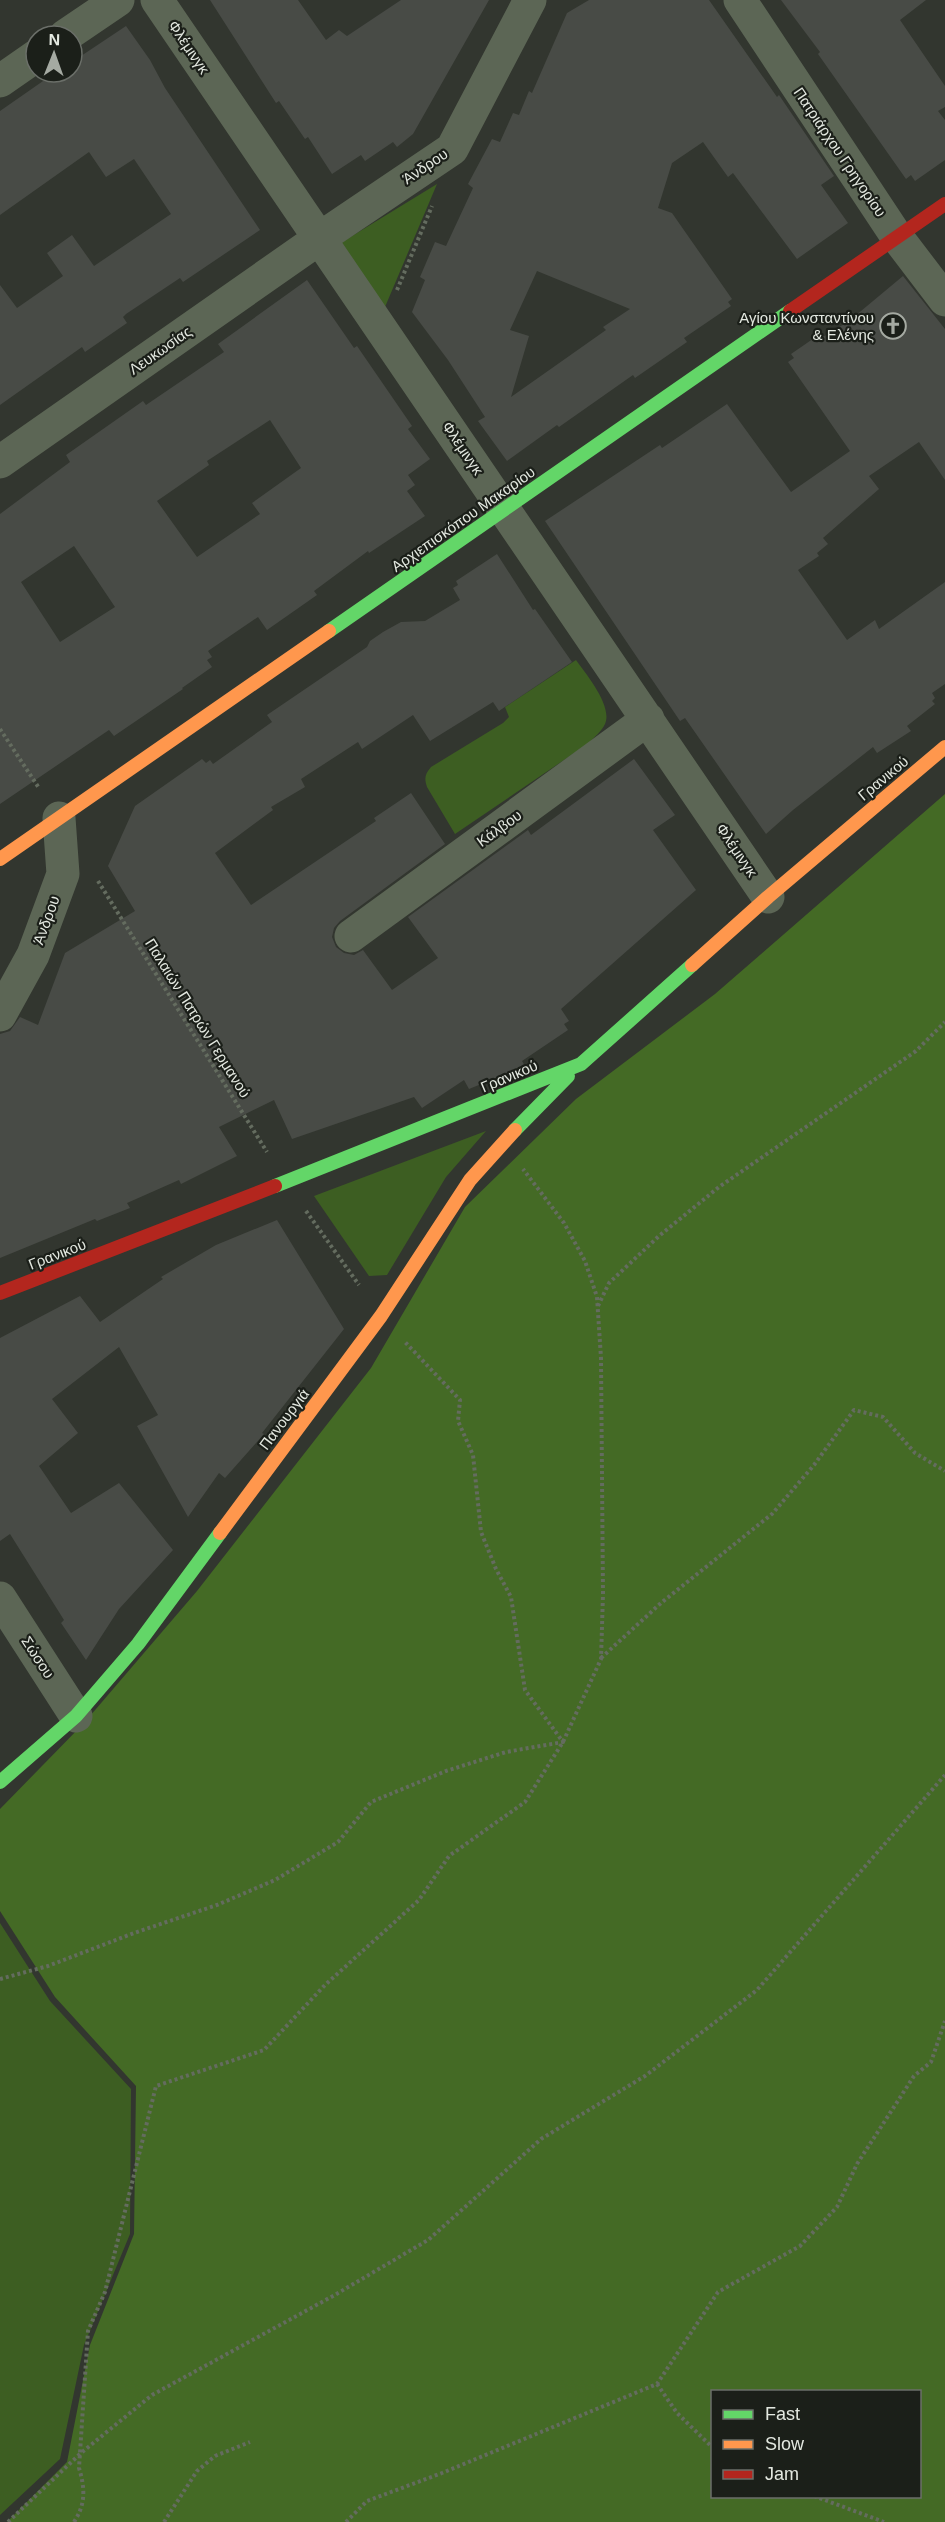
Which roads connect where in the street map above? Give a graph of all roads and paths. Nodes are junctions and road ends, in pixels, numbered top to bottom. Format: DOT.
graph roads {
  1 [pos="118,0"];
  2 [pos="157,0"];
  3 [pos="530,0"];
  4 [pos="740,0"];
  5 [pos="83,24"];
  6 [pos="24,64"];
  7 [pos="0,81"];
  8 [pos="434,200"];
  9 [pos="945,204"];
  10 [pos="897,237"];
  11 [pos="320,238"];
  12 [pos="945,300"];
  13 [pos="381,328"];
  14 [pos="0,462"];
  15 [pos="505,510"];
  16 [pos="648,719"];
  17 [pos="0,729"];
  18 [pos="945,747"];
  19 [pos="59,818"];
  20 [pos="0,859"];
  21 [pos="96,879"];
  22 [pos="768,897"];
  23 [pos="351,936"];
  24 [pos="0,1015"];
  25 [pos="945,1022"];
  26 [pos="580,1064"];
  27 [pos="499,1146"];
  28 [pos="286,1182"];
  29 [pos="0,1293"];
  30 [pos="598,1307"];
  31 [pos="381,1316"];
  32 [pos="945,1471"];
  33 [pos="0,1598"];
  34 [pos="601,1659"];
  35 [pos="76,1716"];
  36 [pos="563,1742"];
  37 [pos="945,1775"];
  38 [pos="0,1782"];
  39 [pos="0,1979"];
  40 [pos="945,2021"];
  41 [pos="657,2384"];
  42 [pos="250,2442"];
  43 [pos="711,2446"];
  44 [pos="81,2453"];
  45 [pos="819,2498"];
  46 [pos="8,2522"];
  47 [pos="74,2522"];
  48 [pos="164,2522"];
  49 [pos="346,2522"];
  50 [pos="884,2522"];
  1 -- 5 [label="street"];
  2 -- 11 [label="street, Φλέμινγκ"];
  3 -- 11 [label="street, Άνδρου"];
  4 -- 10 [label="street, Πατριάρχου Γρηγορίου"];
  6 -- 7 [label="street"];
  8 -- 13 [label="path"];
  9 -- 10 [label="street, Αρχιεπισκόπου Μακαρίου"];
  10 -- 12 [label="street, Πατριάρχου Γρηγορίου"];
  10 -- 15 [label="street, Αρχιεπισκόπου Μακαρίου"];
  11 -- 13 [label="street, Φλέμινγκ"];
  11 -- 14 [label="street, Λευκωσίας"];
  13 -- 15 [label="street, Φλέμινγκ"];
  15 -- 16 [label="street, Φλέμινγκ"];
  15 -- 19 [label="street, Αρχιεπισκόπου Μακαρίου"];
  16 -- 22 [label="street, Φλέμινγκ"];
  16 -- 23 [label="street, Κάλβου"];
  17 -- 19 [label="path"];
  18 -- 22 [label="street, Γρανικού"];
  19 -- 20 [label="street, Αρχιεπισκόπου Μακαρίου"];
  19 -- 24 [label="street, Άνδρου"];
  21 -- 28 [label="path, Παλαιών Πατρών Γερμανού"];
  22 -- 26 [label="street, Γρανικού"];
  25 -- 30 [label="path"];
  26 -- 27 [label="street, Πανουργιά"];
  26 -- 28 [label="street, Γρανικού"];
  27 -- 30 [label="path"];
  27 -- 31 [label="street, Πανουργιά"];
  28 -- 29 [label="street, Γρανικού"];
  28 -- 31 [label="path, Παλαιών Πατρών Γερμανού"];
  30 -- 34 [label="path"];
  31 -- 35 [label="street, Πανουργιά"];
  31 -- 36 [label="path, Παλαιών Πατρών Γερμανού"];
  32 -- 34 [label="path"];
  33 -- 35 [label="street, Σώσου"];
  34 -- 36 [label="path"];
  35 -- 38 [label="street, Πανουργιά"];
  36 -- 39 [label="path"];
  36 -- 44 [label="path"];
  37 -- 44 [label="path"];
  40 -- 41 [label="path"];
  41 -- 43 [label="path"];
  41 -- 49 [label="path"];
  42 -- 48 [label="path"];
  44 -- 46 [label="path"];
  44 -- 47 [label="path"];
  45 -- 50 [label="path"];
}
